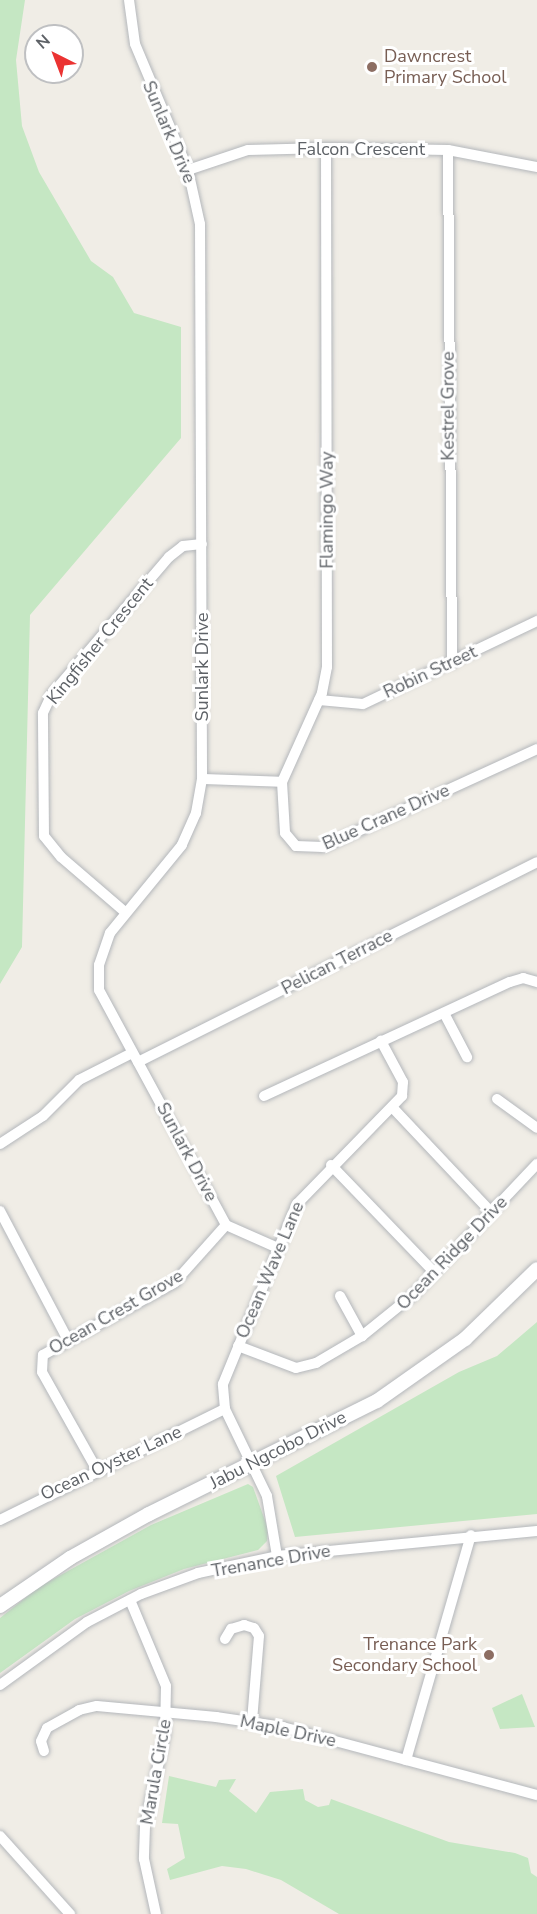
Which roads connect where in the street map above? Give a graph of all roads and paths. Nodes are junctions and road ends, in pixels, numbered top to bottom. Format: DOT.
graph roads {
  1 [pos="129,0"];
  2 [pos="326,148"];
  3 [pos="448,150"];
  4 [pos="537,166"];
  5 [pos="188,170"];
  6 [pos="202,544"];
  7 [pos="537,621"];
  8 [pos="452,663"];
  9 [pos="320,700"];
  10 [pos="537,749"];
  11 [pos="202,779"];
  12 [pos="282,782"];
  13 [pos="537,862"];
  14 [pos="125,912"];
  15 [pos="537,982"];
  16 [pos="444,1013"];
  17 [pos="381,1041"];
  18 [pos="467,1057"];
  19 [pos="135,1058"];
  20 [pos="264,1096"];
  21 [pos="497,1099"];
  22 [pos="392,1107"];
  23 [pos="537,1128"];
  24 [pos="0,1144"];
  25 [pos="537,1164"];
  26 [pos="331,1165"];
  27 [pos="0,1211"];
  28 [pos="491,1212"];
  29 [pos="226,1225"];
  30 [pos="278,1248"];
  31 [pos="537,1269"];
  32 [pos="434,1272"];
  33 [pos="340,1296"];
  34 [pos="362,1336"];
  35 [pos="67,1338"];
  36 [pos="238,1346"];
  37 [pos="225,1409"];
  38 [pos="255,1464"];
  39 [pos="97,1470"];
  40 [pos="1,1515"];
  41 [pos="537,1531"];
  42 [pos="471,1535"];
  43 [pos="278,1556"];
  44 [pos="130,1600"];
  45 [pos="0,1606"];
  46 [pos="225,1639"];
  47 [pos="0,1685"];
  48 [pos="168,1713"];
  49 [pos="252,1721"];
  50 [pos="44,1751"];
  51 [pos="406,1760"];
  52 [pos="537,1796"];
  53 [pos="0,1836"];
  54 [pos="70,1914"];
  55 [pos="156,1914"];
  1 -- 5 [label="street, Sunlark Drive"];
  2 -- 3 [label="street, Falcon Crescent"];
  2 -- 5 [label="street, Falcon Crescent"];
  2 -- 9 [label="street, Flamingo Way"];
  3 -- 4 [label="street, Falcon Crescent"];
  3 -- 8 [label="street, Kestrel Grove"];
  5 -- 6 [label="street, Sunlark Drive"];
  6 -- 11 [label="street, Sunlark Drive"];
  6 -- 14 [label="street, Kingfisher Crescent"];
  7 -- 8 [label="street, Robin Street"];
  8 -- 9 [label="street, Robin Street"];
  9 -- 12 [label="street, Flamingo Way"];
  10 -- 12 [label="street, Blue Crane Drive"];
  11 -- 12 [label="street"];
  11 -- 14 [label="street, Sunlark Drive"];
  13 -- 19 [label="street, Pelican Terrace"];
  14 -- 19 [label="street, Sunlark Drive"];
  15 -- 16 [label="street"];
  16 -- 17 [label="street"];
  16 -- 18 [label="street"];
  17 -- 20 [label="street"];
  17 -- 22 [label="street, Ocean Wave Lane"];
  19 -- 24 [label="street, Pelican Terrace"];
  19 -- 29 [label="street, Sunlark Drive"];
  21 -- 23 [label="street"];
  22 -- 26 [label="street, Ocean Wave Lane"];
  22 -- 28 [label="street"];
  25 -- 28 [label="street, Ocean Ridge Drive"];
  26 -- 30 [label="street, Ocean Wave Lane"];
  26 -- 32 [label="street"];
  27 -- 35 [label="street"];
  28 -- 32 [label="street, Ocean Ridge Drive"];
  29 -- 30 [label="street"];
  29 -- 35 [label="street, Ocean Crest Grove"];
  30 -- 36 [label="street, Ocean Wave Lane"];
  31 -- 38 [label="main road, Jabu Ngcobo Drive"];
  32 -- 34 [label="street, Ocean Ridge Drive"];
  33 -- 34 [label="street"];
  34 -- 36 [label="street, Ocean Ridge Drive"];
  35 -- 39 [label="street, Ocean Crest Grove"];
  36 -- 37 [label="street, Ocean Wave Lane"];
  37 -- 38 [label="street, Ocean Wave Lane"];
  37 -- 39 [label="street, Ocean Oyster Lane"];
  38 -- 43 [label="street, Ocean Wave Lane"];
  38 -- 45 [label="main road, Jabu Ngcobo Drive"];
  39 -- 40 [label="street, Ocean Oyster Lane"];
  41 -- 42 [label="street, Trenance Drive"];
  42 -- 43 [label="street, Trenance Drive"];
  42 -- 51 [label="street"];
  43 -- 44 [label="street, Trenance Drive"];
  44 -- 47 [label="street, Trenance Drive"];
  44 -- 48 [label="street, Marula Circle"];
  46 -- 49 [label="street"];
  48 -- 49 [label="street, Maple Drive"];
  48 -- 50 [label="street, Maple Drive"];
  48 -- 55 [label="street, Marula Circle"];
  49 -- 51 [label="street, Maple Drive"];
  51 -- 52 [label="street, Maple Drive"];
  53 -- 54 [label="street"];
}
